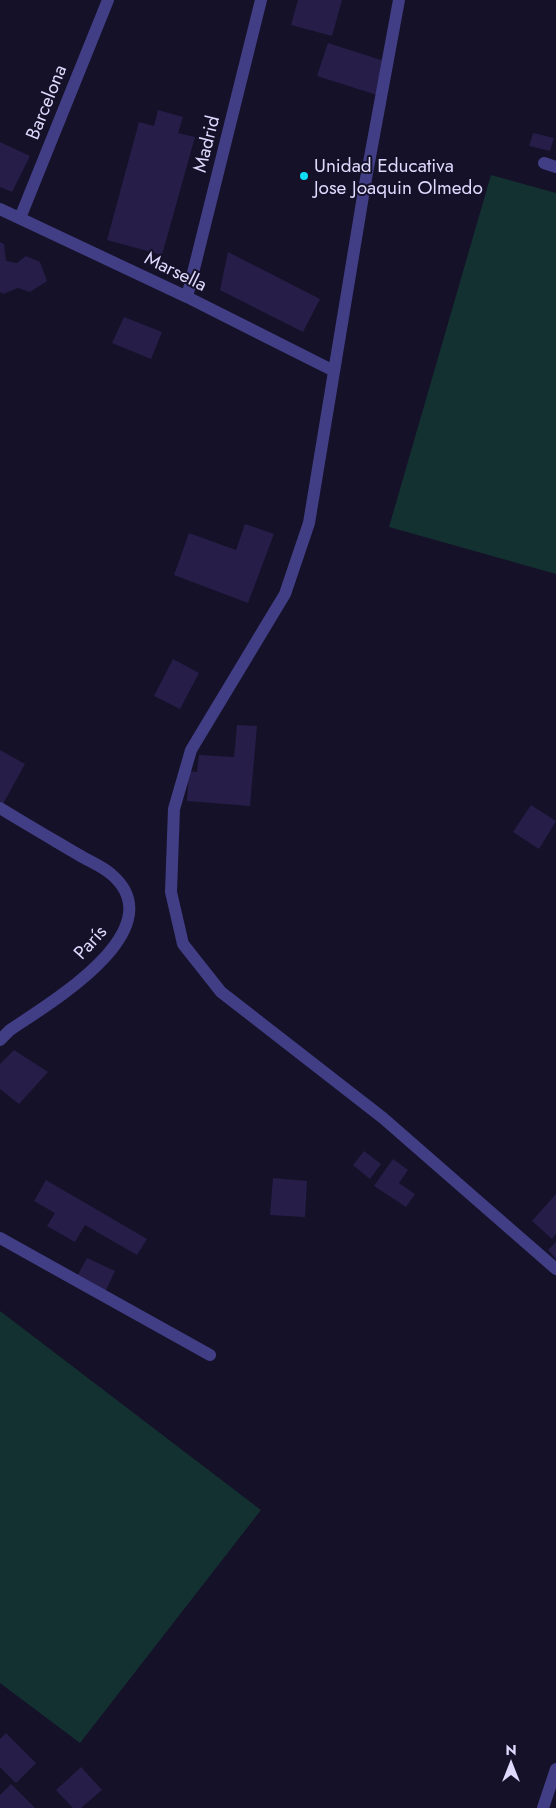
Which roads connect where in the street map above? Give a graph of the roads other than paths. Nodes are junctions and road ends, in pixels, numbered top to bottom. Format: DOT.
graph roads {
  1 [pos="108,0"];
  2 [pos="261,0"];
  3 [pos="399,0"];
  4 [pos="0,209"];
  5 [pos="20,218"];
  6 [pos="187,297"];
  7 [pos="334,371"];
  8 [pos="0,808"];
  9 [pos="0,1040"];
  10 [pos="0,1238"];
  11 [pos="556,1268"];
  12 [pos="210,1355"];
  13 [pos="556,1769"];
  14 [pos="544,1808"];
  1 -- 5 [label="street, Barcelona"];
  2 -- 6 [label="street, Madrid"];
  3 -- 7 [label="street"];
  4 -- 5 [label="street, Marsella"];
  5 -- 6 [label="street, Marsella"];
  6 -- 7 [label="street, Marsella"];
  7 -- 11 [label="street"];
  8 -- 9 [label="street, París"];
  10 -- 12 [label="street"];
  13 -- 14 [label="street"];
}
